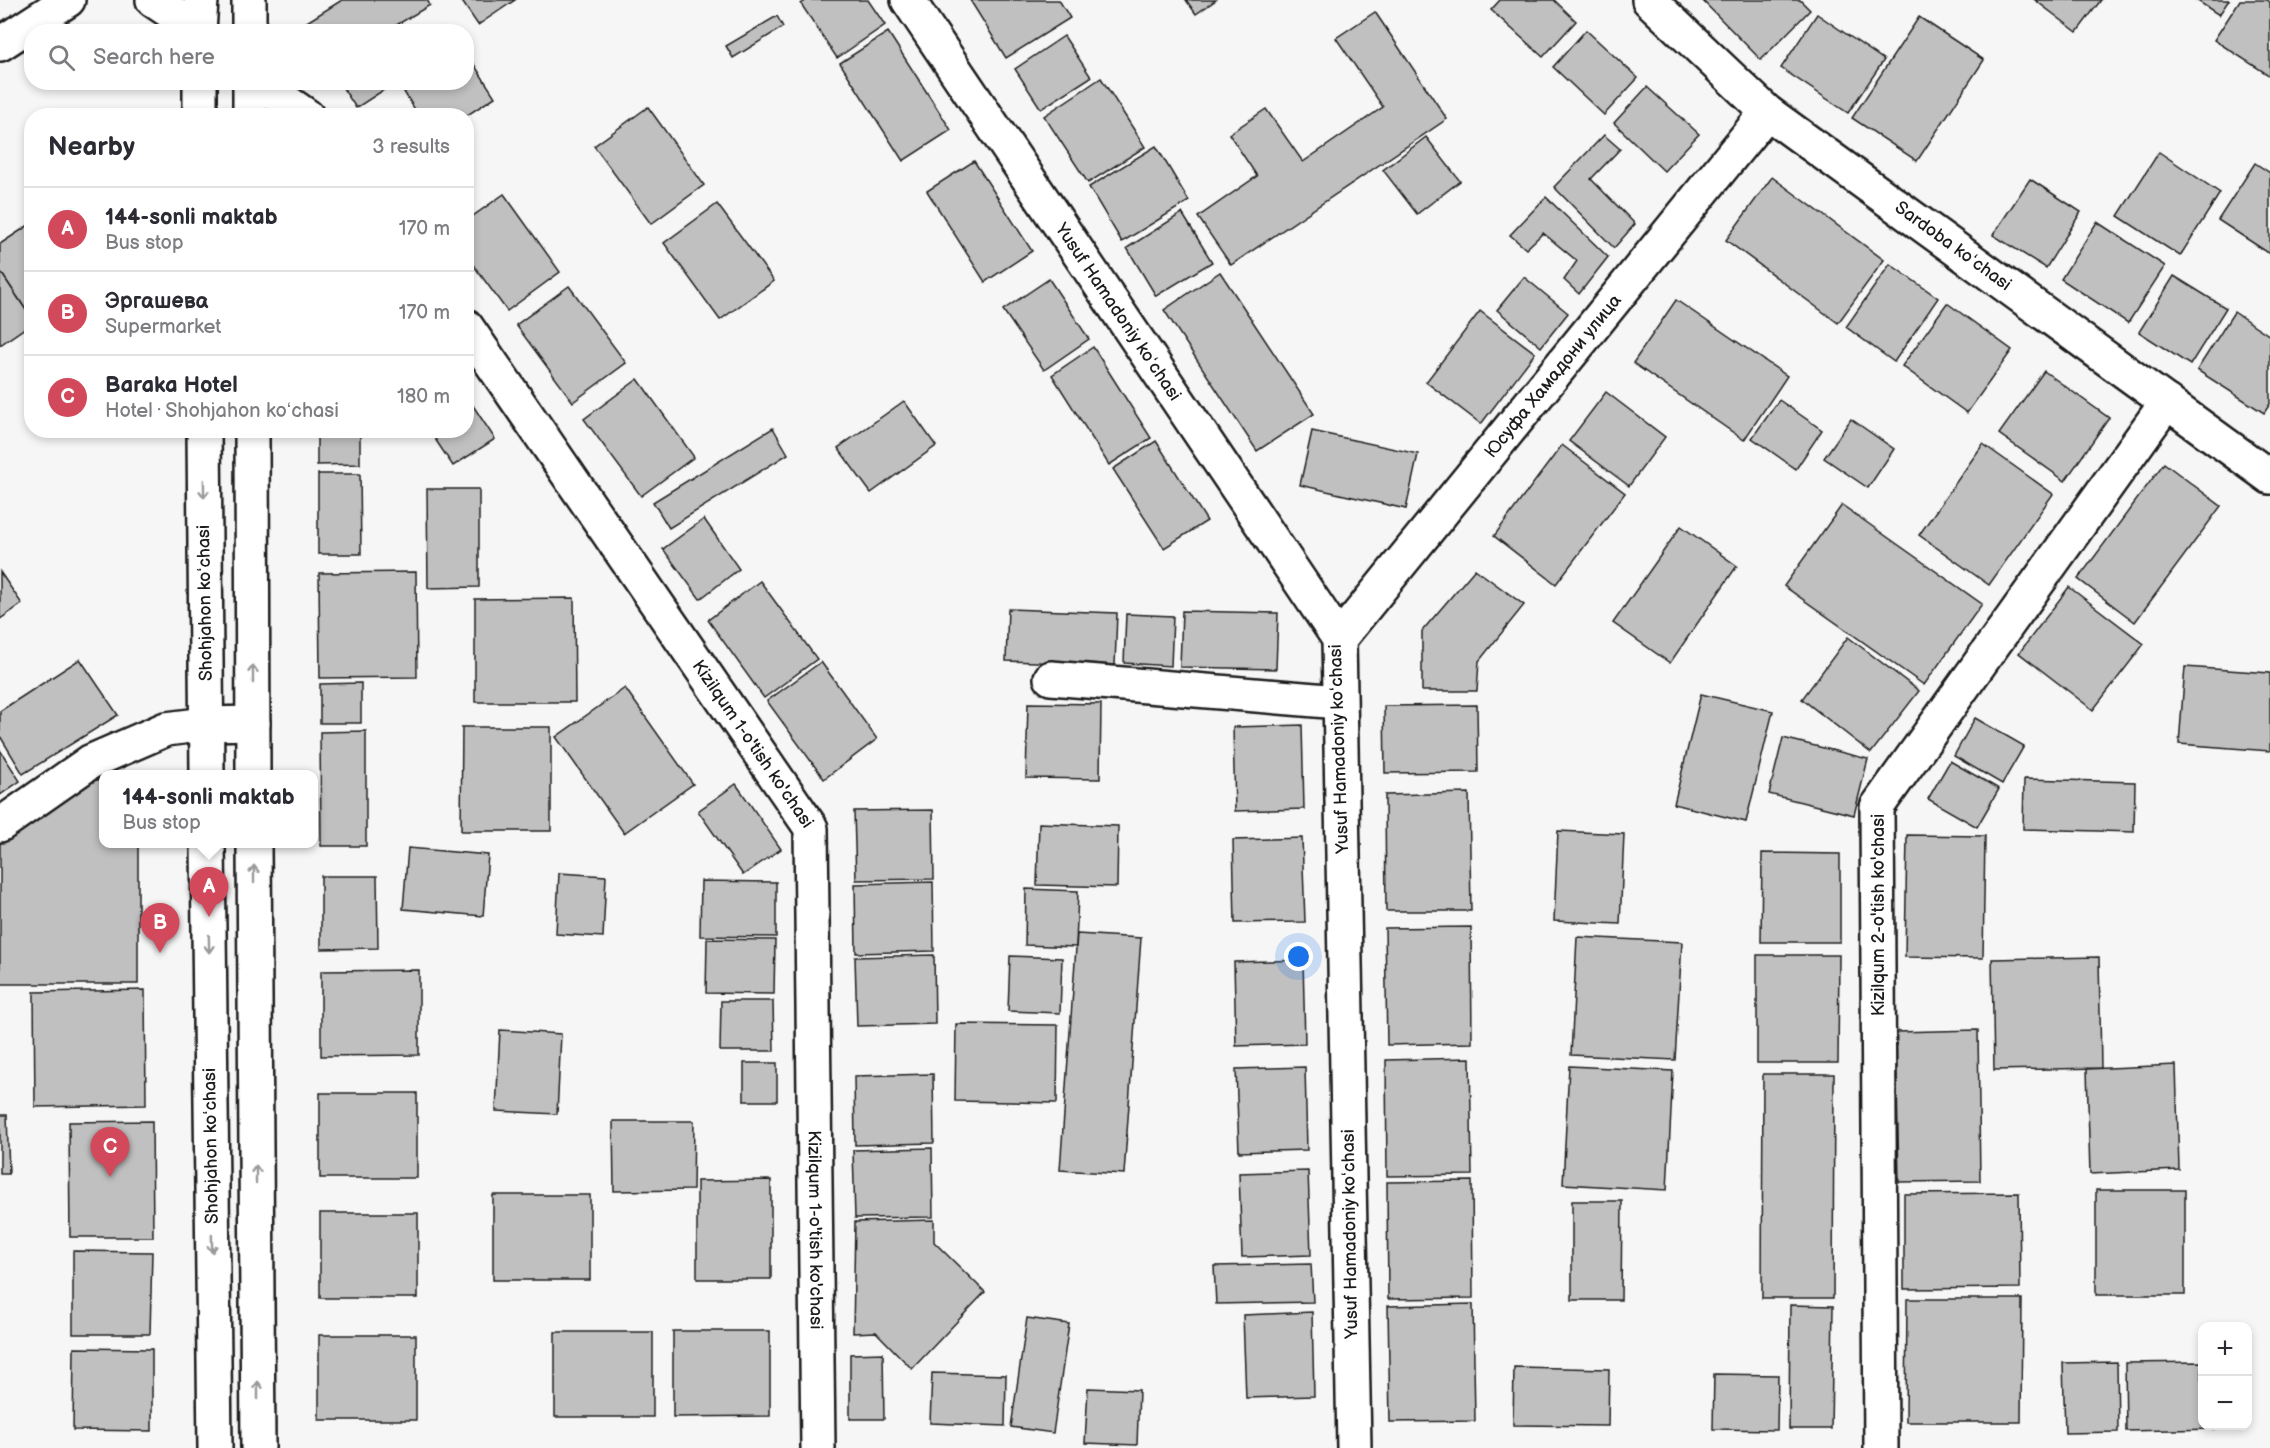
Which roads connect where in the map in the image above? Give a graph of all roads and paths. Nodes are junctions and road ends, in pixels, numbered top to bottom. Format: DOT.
graph roads {
  1 [pos="68,0"];
  2 [pos="153,0"];
  3 [pos="201,0"];
  4 [pos="249,0"];
  5 [pos="908,0"];
  6 [pos="1649,0"];
  7 [pos="31,24"];
  8 [pos="189,24"];
  9 [pos="200,24"];
  10 [pos="249,24"];
  11 [pos="24,28"];
  12 [pos="0,44"];
  13 [pos="200,90"];
  14 [pos="250,90"];
  15 [pos="270,90"];
  16 [pos="200,108"];
  17 [pos="250,108"];
  18 [pos="295,108"];
  19 [pos="1767,112"];
  20 [pos="474,338"];
  21 [pos="2167,402"];
  22 [pos="204,438"];
  23 [pos="252,438"];
  24 [pos="2270,477"];
  25 [pos="1339,639"];
  26 [pos="1051,678"];
  27 [pos="1340,702"];
  28 [pos="253,723"];
  29 [pos="207,724"];
  30 [pos="207,770"];
  31 [pos="254,770"];
  32 [pos="0,825"];
  33 [pos="208,848"];
  34 [pos="254,848"];
  35 [pos="214,1448"];
  36 [pos="258,1448"];
  37 [pos="818,1448"];
  38 [pos="1354,1448"];
  39 [pos="1359,1448"];
  40 [pos="1881,1448"];
  1 -- 7 [label="street"];
  2 -- 8 [label="street"];
  3 -- 9 [label="street"];
  4 -- 10 [label="street"];
  5 -- 25 [label="street, Yusuf Hamadoniy koʻchasi"];
  6 -- 19 [label="street, Sardoba koʻchasi"];
  11 -- 12 [label="street"];
  13 -- 16 [label="street"];
  14 -- 17 [label="street"];
  15 -- 18 [label="street"];
  19 -- 21 [label="street, Sardoba koʻchasi"];
  19 -- 25 [label="street, Юсуфа Хамадони улица"];
  20 -- 37 [label="street, Kizilqum 1-o'tish ko'chasi"];
  21 -- 24 [label="street, Sardoba koʻchasi"];
  21 -- 40 [label="street, Kizilqum 2-o'tish ko'chasi"];
  22 -- 29 [label="street, Shohjahon koʻchasi, one-way"];
  28 -- 23 [label="street, one-way"];
  25 -- 27 [label="street, Yusuf Hamadoniy koʻchasi"];
  26 -- 27 [label="street"];
  27 -- 38 [label="street, Yusuf Hamadoniy koʻchasi"];
  28 -- 29 [label="street"];
  28 -- 31 [label="street"];
  29 -- 30 [label="street, Shohjahon koʻchasi"];
  29 -- 32 [label="street"];
  33 -- 35 [label="street, Shohjahon koʻchasi, one-way"];
  36 -- 34 [label="street, one-way"];
  38 -- 39 [label="street"];
}
